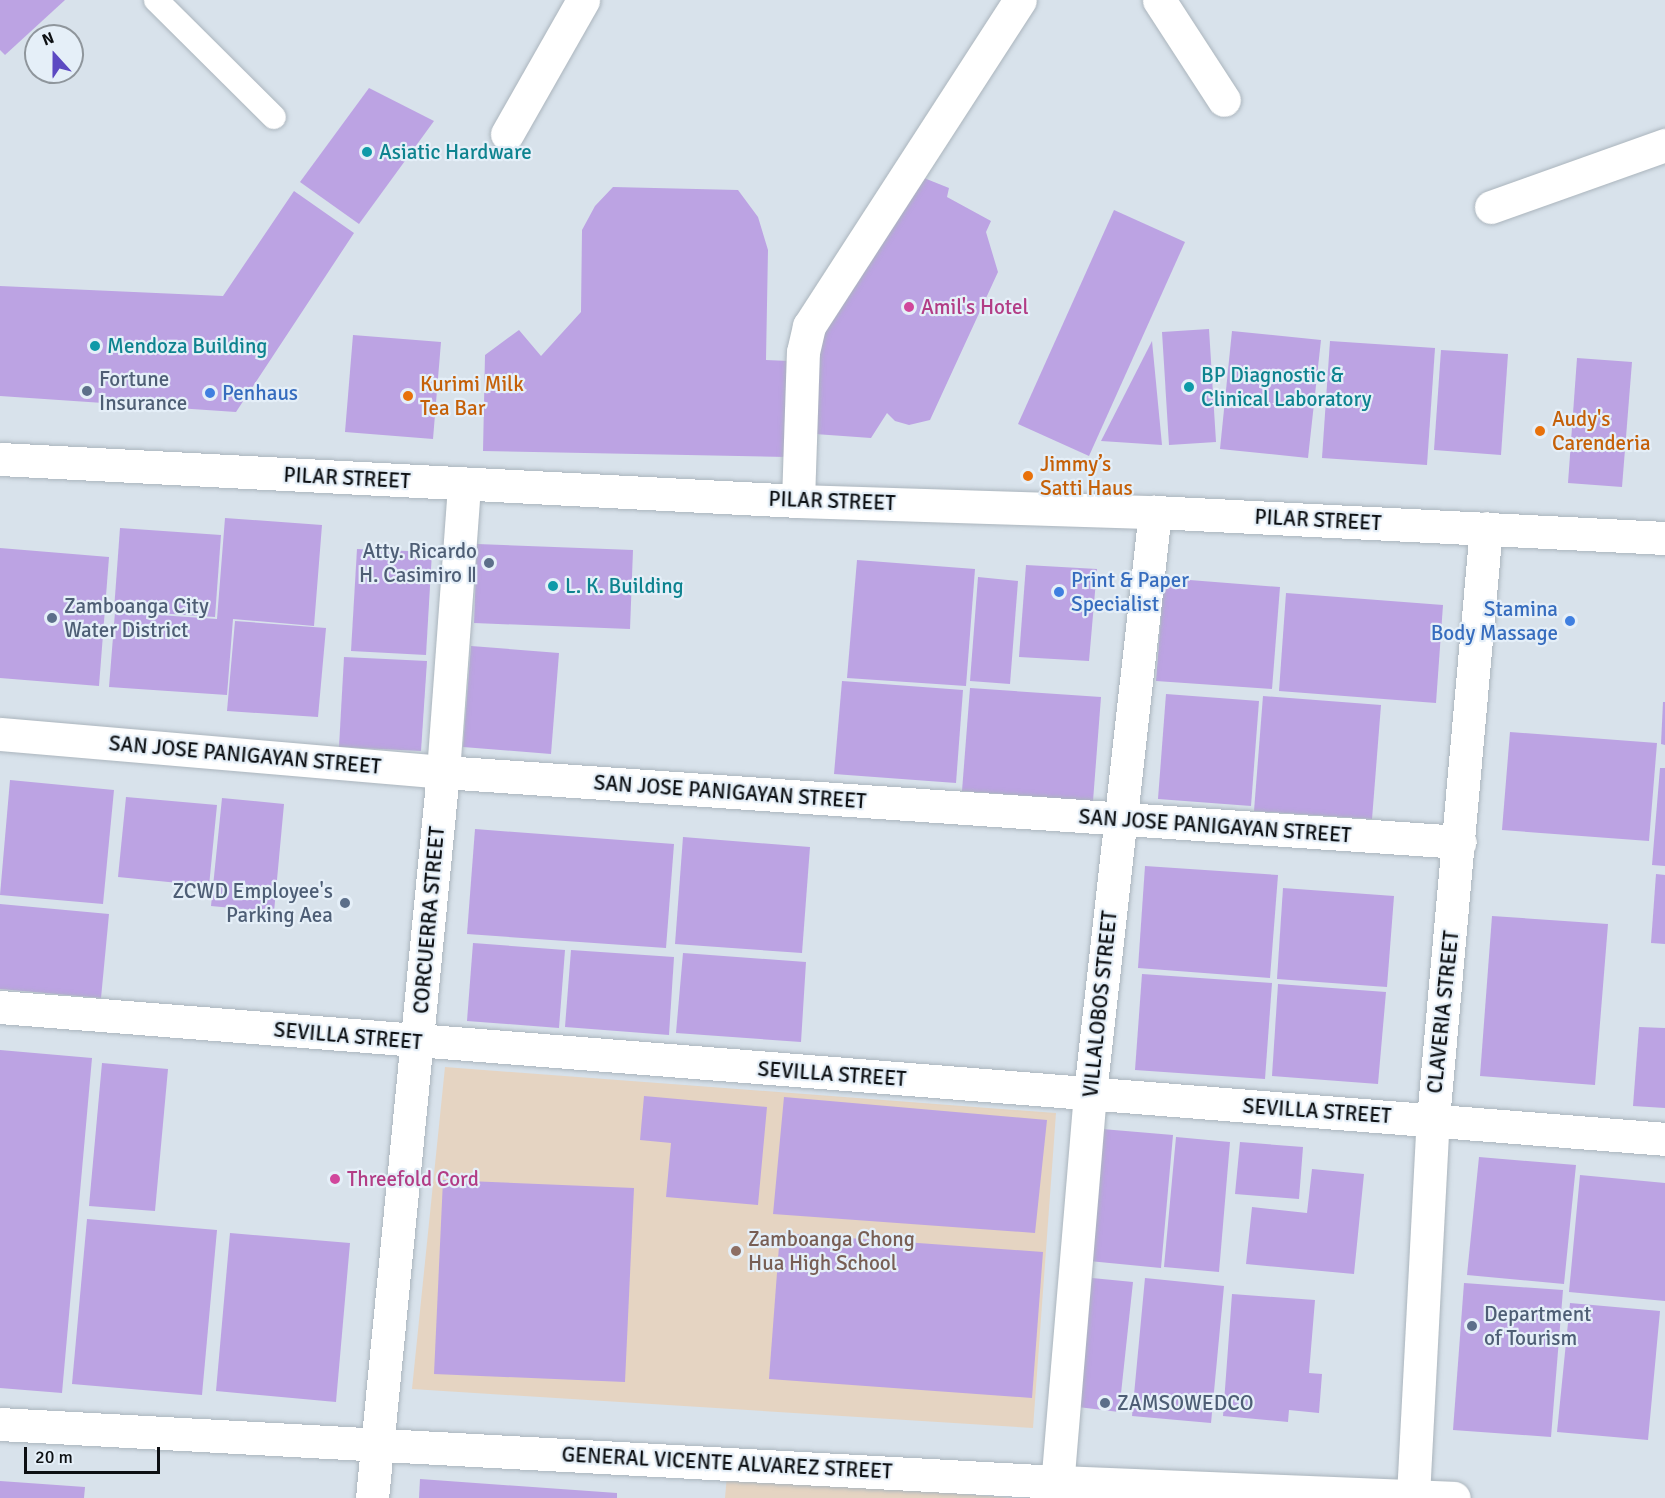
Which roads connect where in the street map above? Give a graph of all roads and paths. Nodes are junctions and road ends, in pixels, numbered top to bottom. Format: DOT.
graph roads {
  1 [pos="156,0"];
  2 [pos="583,0"];
  3 [pos="1020,0"];
  4 [pos="1159,0"];
  5 [pos="1224,100"];
  6 [pos="274,117"];
  7 [pos="507,134"];
  8 [pos="1665,145"];
  9 [pos="1491,207"];
  10 [pos="0,459"];
  11 [pos="464,484"];
  12 [pos="798,501"];
  13 [pos="1155,512"];
  14 [pos="1485,528"];
  15 [pos="1665,538"];
  16 [pos="0,734"];
  17 [pos="443,772"];
  18 [pos="1121,820"];
  19 [pos="1460,842"];
  20 [pos="0,1007"];
  21 [pos="418,1042"];
  22 [pos="1090,1093"];
  23 [pos="1433,1119"];
  24 [pos="1665,1139"];
  25 [pos="0,1424"];
  26 [pos="376,1443"];
  27 [pos="1057,1490"];
  28 [pos="1413,1496"];
  29 [pos="372,1498"];
  30 [pos="1454,1498"];
  1 -- 6 [label="lane"];
  2 -- 7 [label="street"];
  3 -- 12 [label="street"];
  4 -- 5 [label="street"];
  8 -- 9 [label="street"];
  10 -- 11 [label="street, PILAR STREET"];
  11 -- 12 [label="street, PILAR STREET"];
  11 -- 17 [label="street, CORCUERRA STREET"];
  12 -- 13 [label="street, PILAR STREET"];
  13 -- 14 [label="street, PILAR STREET"];
  13 -- 18 [label="street, VILLALOBOS STREET"];
  14 -- 15 [label="street, PILAR STREET"];
  14 -- 19 [label="street, CLAVERIA STREET"];
  16 -- 17 [label="street, SAN JOSE PANIGAYAN STREET"];
  17 -- 18 [label="street, SAN JOSE PANIGAYAN STREET"];
  17 -- 21 [label="street, CORCUERRA STREET"];
  18 -- 19 [label="street, SAN JOSE PANIGAYAN STREET"];
  18 -- 22 [label="street, VILLALOBOS STREET"];
  19 -- 23 [label="street, CLAVERIA STREET"];
  20 -- 21 [label="street, SEVILLA STREET"];
  21 -- 22 [label="street, SEVILLA STREET"];
  21 -- 26 [label="street, CORCUERRA STREET"];
  22 -- 23 [label="street, SEVILLA STREET"];
  22 -- 27 [label="street, VILLALOBOS STREET"];
  23 -- 24 [label="street, SEVILLA STREET"];
  23 -- 28 [label="street, CLAVERIA STREET"];
  25 -- 26 [label="street, GENERAL VICENTE ALVAREZ STREET"];
  26 -- 27 [label="street, GENERAL VICENTE ALVAREZ STREET"];
  26 -- 29 [label="street, CORCUERRA STREET"];
  27 -- 28 [label="street, GENERAL VICENTE ALVAREZ STREET"];
  28 -- 30 [label="street, GENERAL VICENTE ALVAREZ STREET"];
}
